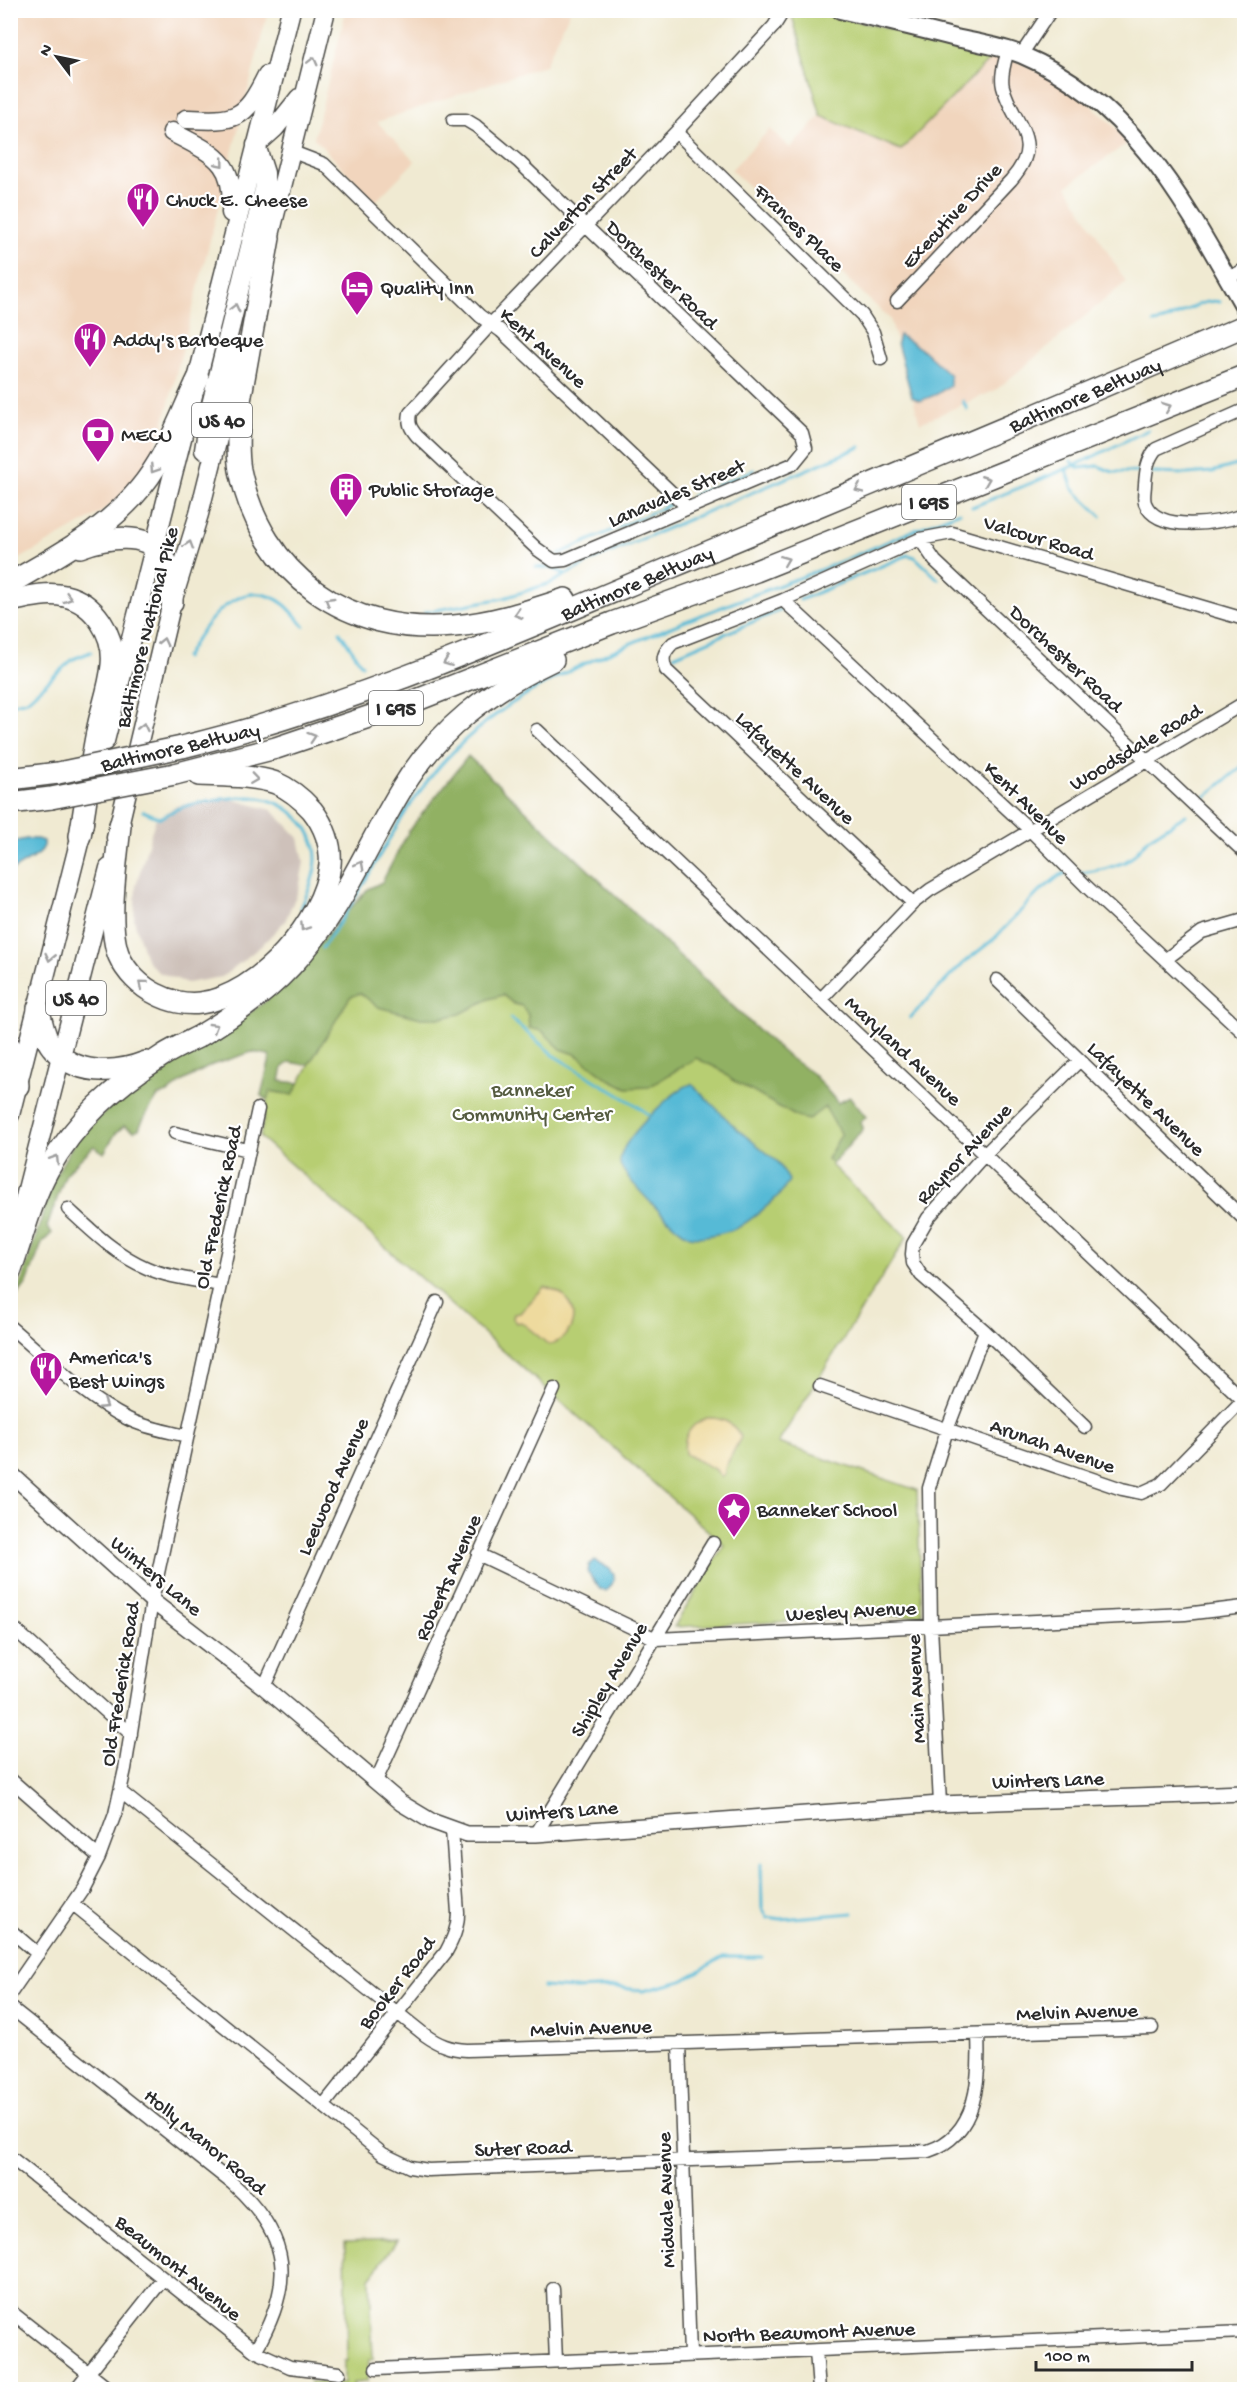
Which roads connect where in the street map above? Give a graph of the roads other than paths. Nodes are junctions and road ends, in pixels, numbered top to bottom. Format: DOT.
graph roads {
  1 [pos="291,10"];
  2 [pos="326,10"];
  3 [pos="784,10"];
  4 [pos="840,10"];
  5 [pos="1051,10"];
  6 [pos="282,47"];
  7 [pos="1014,52"];
  8 [pos="306,88"];
  9 [pos="186,119"];
  10 [pos="453,120"];
  11 [pos="172,132"];
  12 [pos="676,132"];
  13 [pos="256,146"];
  14 [pos="290,151"];
  15 [pos="585,227"];
  16 [pos="269,238"];
  17 [pos="228,260"];
  18 [pos="1245,270"];
  19 [pos="1228,278"];
  20 [pos="897,301"];
  21 [pos="1245,307"];
  22 [pos="491,324"];
  23 [pos="1235,330"];
  24 [pos="881,358"];
  25 [pos="1245,376"];
  26 [pos="198,379"];
  27 [pos="1245,410"];
  28 [pos="806,448"];
  29 [pos="688,508"];
  30 [pos="198,514"];
  31 [pos="1245,515"];
  32 [pos="772,526"];
  33 [pos="920,539"];
  34 [pos="155,546"];
  35 [pos="60,555"];
  36 [pos="554,561"];
  37 [pos="756,571"];
  38 [pos="10,583"];
  39 [pos="783,600"];
  40 [pos="10,601"];
  41 [pos="172,602"];
  42 [pos="1245,619"];
  43 [pos="663,655"];
  44 [pos="1245,703"];
  45 [pos="537,730"];
  46 [pos="1149,761"];
  47 [pos="10,770"];
  48 [pos="54,773"];
  49 [pos="175,774"];
  50 [pos="10,779"];
  51 [pos="10,803"];
  52 [pos="120,825"];
  53 [pos="1030,830"];
  54 [pos="80,836"];
  55 [pos="1245,852"];
  56 [pos="913,903"];
  57 [pos="1245,920"];
  58 [pos="1166,959"];
  59 [pos="997,980"];
  60 [pos="821,999"];
  61 [pos="38,1008"];
  62 [pos="1245,1033"];
  63 [pos="10,1047"];
  64 [pos="163,1055"];
  65 [pos="61,1056"];
  66 [pos="1080,1060"];
  67 [pos="18,1086"];
  68 [pos="258,1109"];
  69 [pos="10,1116"];
  70 [pos="175,1133"];
  71 [pos="248,1150"];
  72 [pos="985,1154"];
  73 [pos="68,1209"];
  74 [pos="1245,1219"];
  75 [pos="10,1256"];
  76 [pos="10,1272"];
  77 [pos="220,1285"];
  78 [pos="436,1302"];
  79 [pos="10,1327"];
  80 [pos="985,1331"];
  81 [pos="820,1386"];
  82 [pos="554,1389"];
  83 [pos="1244,1400"];
  84 [pos="1085,1427"];
  85 [pos="947,1430"];
  86 [pos="186,1437"];
  87 [pos="10,1473"];
  88 [pos="713,1543"];
  89 [pos="478,1554"];
  90 [pos="152,1601"];
  91 [pos="1245,1607"];
  92 [pos="10,1625"];
  93 [pos="932,1626"];
  94 [pos="656,1639"];
  95 [pos="264,1687"];
  96 [pos="131,1734"];
  97 [pos="10,1779"];
  98 [pos="376,1781"];
  99 [pos="121,1792"];
  100 [pos="1245,1793"];
  101 [pos="940,1804"];
  102 [pos="452,1830"];
  103 [pos="536,1834"];
  104 [pos="99,1857"];
  105 [pos="73,1904"];
  106 [pos="10,1930"];
  107 [pos="38,1954"];
  108 [pos="10,1994"];
  109 [pos="10,2007"];
  110 [pos="397,2013"];
  111 [pos="1152,2028"];
  112 [pos="978,2035"];
  113 [pos="679,2043"];
  114 [pos="323,2106"];
  115 [pos="10,2157"];
  116 [pos="683,2161"];
  117 [pos="163,2279"];
  118 [pos="554,2289"];
  119 [pos="10,2311"];
  120 [pos="1245,2332"];
  121 [pos="255,2351"];
  122 [pos="816,2351"];
  123 [pos="690,2355"];
  124 [pos="556,2361"];
  125 [pos="376,2369"];
  126 [pos="88,2372"];
  127 [pos="339,2373"];
  128 [pos="75,2390"];
  129 [pos="110,2390"];
  130 [pos="819,2390"];
  1 -- 6 [label="main road, Baltimore National Pike / US 40"];
  8 -- 2 [label="main road, Baltimore National Pike / US 40, one-way"];
  3 -- 12 [label="street, Calverton Street"];
  4 -- 7 [label="main road"];
  5 -- 7 [label="street"];
  6 -- 9 [label="main road"];
  6 -- 13 [label="main road, Baltimore National Pike / US 40"];
  7 -- 19 [label="main road"];
  7 -- 20 [label="street, Executive Drive"];
  8 -- 13 [label="main road"];
  8 -- 14 [label="main road, Baltimore National Pike / US 40"];
  10 -- 15 [label="street, Dorchester Road"];
  11 -- 17 [label="main road, one-way"];
  12 -- 15 [label="street, Calverton Street"];
  12 -- 24 [label="street, Frances Place"];
  13 -- 17 [label="main road, Baltimore National Pike / US 40"];
  30 -- 13 [label="main road, one-way"];
  14 -- 16 [label="main road, Baltimore National Pike / US 40"];
  14 -- 22 [label="street, Kent Avenue"];
  15 -- 22 [label="street, Calverton Street"];
  15 -- 28 [label="street, Dorchester Road"];
  16 -- 30 [label="main road, Baltimore National Pike / US 40"];
  32 -- 16 [label="highway, one-way"];
  17 -- 26 [label="main road, Baltimore National Pike / US 40"];
  18 -- 19 [label="street"];
  19 -- 21 [label="main road"];
  22 -- 29 [label="street, Kent Avenue"];
  22 -- 36 [label="street, Calverton Street"];
  23 -- 32 [label="highway, Baltimore Beltway / I 695, one-way"];
  37 -- 25 [label="highway, Baltimore Beltway / I 695, one-way"];
  26 -- 34 [label="main road, Baltimore National Pike / US 40"];
  26 -- 35 [label="highway, one-way"];
  27 -- 31 [label="street"];
  28 -- 29 [label="street, Lanavales Street"];
  29 -- 36 [label="street, Lanavales Street"];
  41 -- 30 [label="main road, Baltimore National Pike / US 40, one-way"];
  32 -- 48 [label="highway, Baltimore Beltway / I 695, one-way, bridge"];
  33 -- 39 [label="street, Valcour Road"];
  33 -- 42 [label="street, Valcour Road"];
  33 -- 46 [label="street, Dorchester Road"];
  34 -- 35 [label="highway"];
  34 -- 41 [label="highway"];
  34 -- 54 [label="main road, Baltimore National Pike / US 40"];
  35 -- 38 [label="highway"];
  49 -- 37 [label="highway, Baltimore Beltway / I 695, one-way"];
  64 -- 37 [label="highway, one-way"];
  39 -- 43 [label="street, Valcour Road"];
  39 -- 53 [label="street, Kent Avenue"];
  40 -- 54 [label="highway, one-way"];
  52 -- 41 [label="main road, Baltimore National Pike / US 40, one-way"];
  43 -- 56 [label="street, Lafayette Avenue"];
  44 -- 46 [label="street, Woodsdale Road"];
  45 -- 60 [label="street, Maryland Avenue"];
  46 -- 53 [label="street, Woodsdale Road"];
  46 -- 55 [label="street, Dorchester Road"];
  47 -- 48 [label="highway"];
  48 -- 50 [label="highway, Baltimore Beltway / I 695"];
  49 -- 51 [label="highway, Baltimore Beltway / I 695, bridge"];
  49 -- 52 [label="highway, one-way"];
  52 -- 65 [label="main road, Baltimore National Pike / US 40"];
  53 -- 56 [label="street, Woodsdale Road"];
  53 -- 58 [label="street, Kent Avenue"];
  54 -- 61 [label="main road, Baltimore National Pike / US 40, one-way"];
  56 -- 60 [label="street, Woodsdale Road"];
  57 -- 58 [label="street"];
  58 -- 62 [label="street, Kent Avenue"];
  59 -- 66 [label="street, Lafayette Avenue"];
  60 -- 72 [label="street, Maryland Avenue"];
  61 -- 65 [label="highway"];
  61 -- 67 [label="main road, Baltimore National Pike / US 40"];
  63 -- 67 [label="highway"];
  64 -- 65 [label="highway"];
  76 -- 64 [label="highway, one-way"];
  65 -- 75 [label="main road, Baltimore National Pike / US 40"];
  66 -- 72 [label="street, Raynor Avenue"];
  66 -- 74 [label="street, Lafayette Avenue"];
  67 -- 69 [label="main road, Baltimore National Pike / US 40"];
  68 -- 71 [label="street, Old Frederick Road"];
  70 -- 71 [label="street"];
  71 -- 77 [label="street, Old Frederick Road"];
  72 -- 80 [label="street, Raynor Avenue"];
  72 -- 83 [label="street, Maryland Avenue"];
  73 -- 77 [label="street"];
  77 -- 86 [label="street, Old Frederick Road"];
  78 -- 95 [label="street, Leewood Avenue"];
  79 -- 86 [label="street, one-way"];
  80 -- 84 [label="street, Raynor Avenue"];
  80 -- 85 [label="street, Main Avenue"];
  81 -- 85 [label="street, Arunah Avenue"];
  82 -- 89 [label="street, Roberts Avenue"];
  83 -- 85 [label="street, Arunah Avenue"];
  85 -- 93 [label="street, Main Avenue"];
  86 -- 90 [label="street, Old Frederick Road"];
  87 -- 90 [label="street, Winters Lane"];
  88 -- 94 [label="street, Shipley Avenue"];
  89 -- 94 [label="street, Wesley Avenue"];
  89 -- 98 [label="street, Roberts Avenue"];
  90 -- 95 [label="street, Winters Lane"];
  90 -- 96 [label="street, Old Frederick Road"];
  91 -- 93 [label="street, Wesley Avenue"];
  92 -- 96 [label="street"];
  93 -- 94 [label="street, Wesley Avenue"];
  93 -- 101 [label="street, Main Avenue"];
  94 -- 103 [label="street, Shipley Avenue"];
  95 -- 98 [label="street, Winters Lane"];
  96 -- 99 [label="street, Old Frederick Road"];
  97 -- 104 [label="street"];
  98 -- 102 [label="street, Winters Lane"];
  99 -- 104 [label="street, Old Frederick Road"];
  99 -- 110 [label="street, Melvin Avenue"];
  100 -- 101 [label="street, Winters Lane"];
  101 -- 103 [label="street, Winters Lane"];
  102 -- 103 [label="street, Winters Lane"];
  102 -- 110 [label="street, Booker Road"];
  104 -- 105 [label="street, Old Frederick Road"];
  105 -- 107 [label="street, Old Frederick Road"];
  105 -- 114 [label="street, Suter Road"];
  106 -- 107 [label="street"];
  107 -- 108 [label="street, Old Frederick Road"];
  109 -- 121 [label="street, Holly Manor Road"];
  110 -- 113 [label="street, Melvin Avenue"];
  110 -- 114 [label="street, Booker Road"];
  111 -- 112 [label="street, Melvin Avenue"];
  112 -- 113 [label="street, Melvin Avenue"];
  112 -- 116 [label="street, Suter Road"];
  113 -- 116 [label="street, Midvale Avenue"];
  114 -- 116 [label="street, Suter Road"];
  115 -- 117 [label="street, Beaumont Avenue"];
  116 -- 123 [label="street, Midvale Avenue"];
  117 -- 121 [label="street, Beaumont Avenue"];
  117 -- 126 [label="street"];
  118 -- 124 [label="street"];
  119 -- 126 [label="street"];
  120 -- 122 [label="street, North Beaumont Avenue"];
  121 -- 127 [label="street, Beaumont Avenue"];
  122 -- 123 [label="street, North Beaumont Avenue"];
  122 -- 130 [label="street"];
  123 -- 124 [label="street, North Beaumont Avenue"];
  124 -- 125 [label="street, North Beaumont Avenue"];
  126 -- 128 [label="street"];
  126 -- 129 [label="street"];
}
